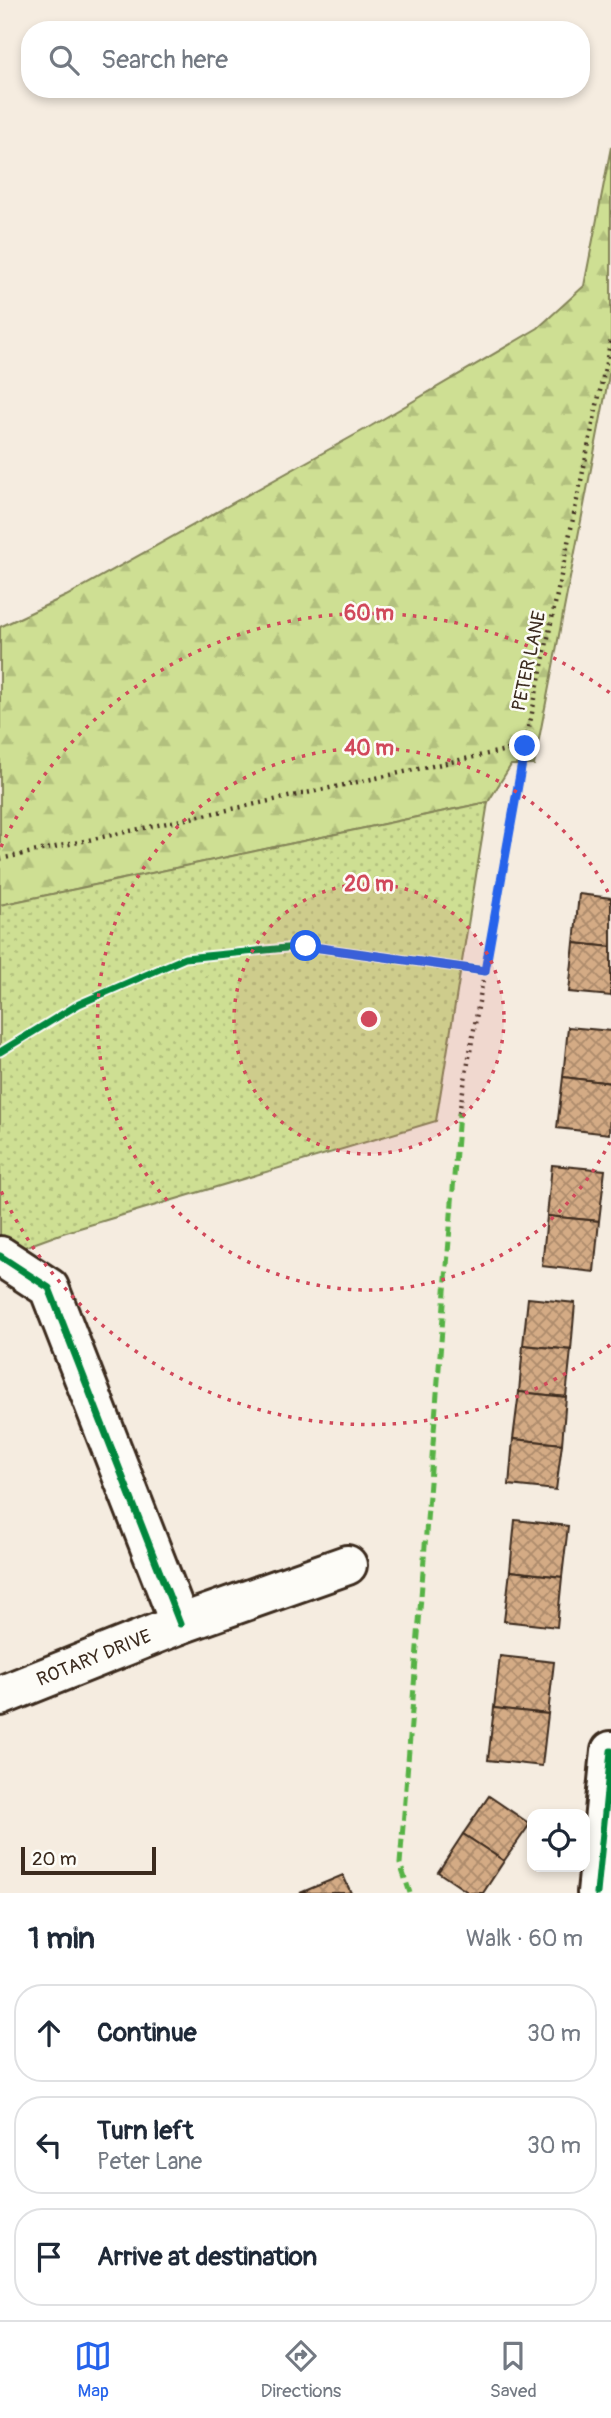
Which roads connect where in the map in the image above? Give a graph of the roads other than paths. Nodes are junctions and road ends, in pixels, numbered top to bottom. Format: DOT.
graph roads {
  1 [pos="0,1256"];
  2 [pos="347,1564"];
  3 [pos="180,1624"];
  4 [pos="0,1696"];
  5 [pos="611,1751"];
  6 [pos="597,1893"];
  1 -- 3 [label="street"];
  2 -- 3 [label="street, ROTARY DRIVE"];
  3 -- 4 [label="street, ROTARY DRIVE"];
  5 -- 6 [label="street"];
}
